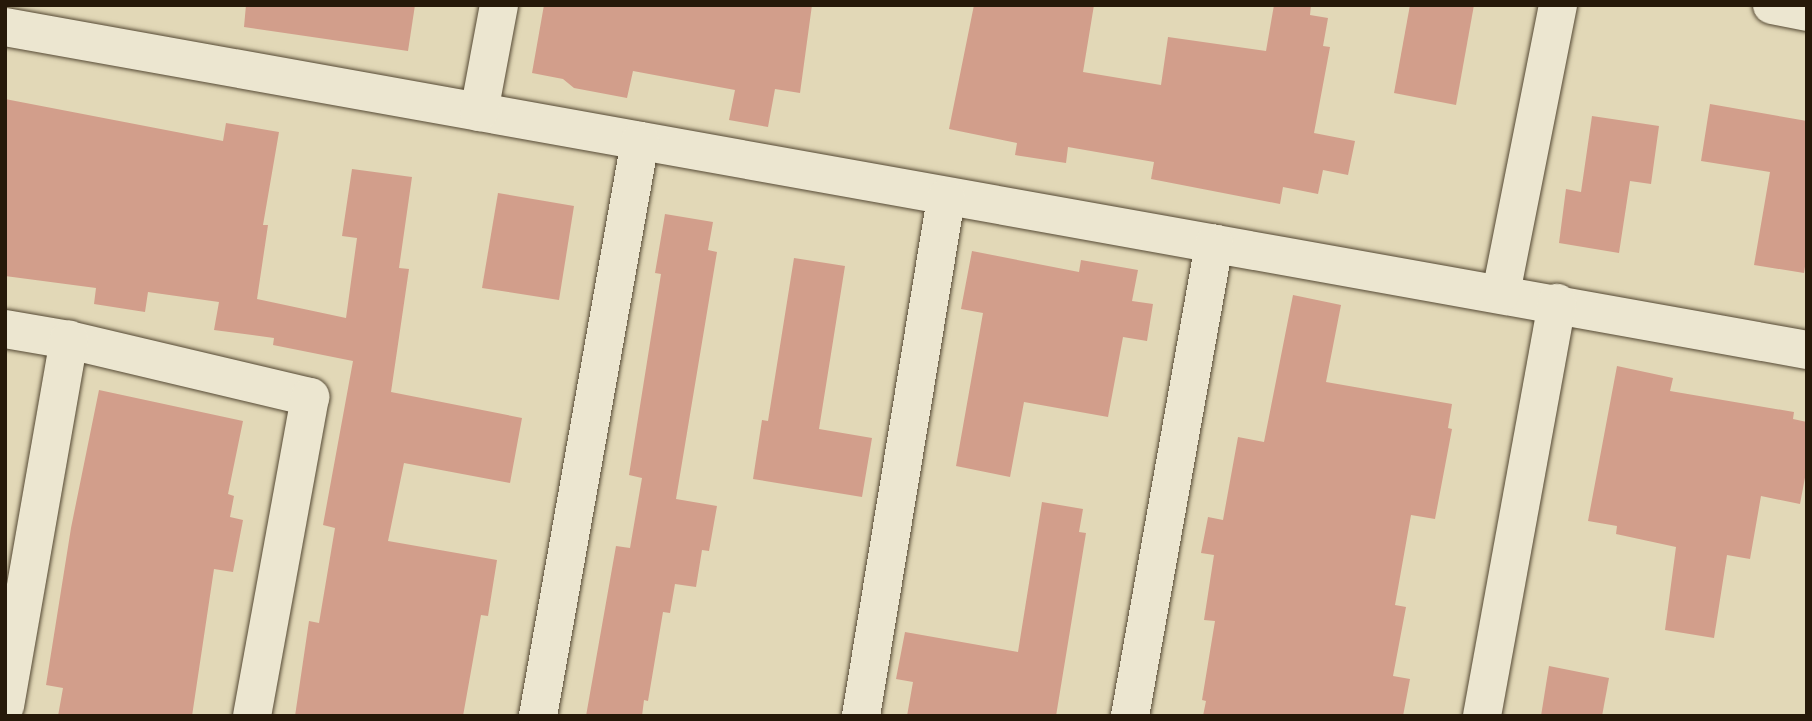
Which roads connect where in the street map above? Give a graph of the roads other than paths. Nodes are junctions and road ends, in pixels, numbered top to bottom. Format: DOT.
graph roads {
  1 [pos="499,5"];
  2 [pos="1558,5"];
  3 [pos="1772,5"];
  4 [pos="1807,12"];
  5 [pos="5,27"];
  6 [pos="479,112"];
  7 [pos="640,141"];
  8 [pos="946,198"];
  9 [pos="1214,243"];
  10 [pos="1501,293"];
  11 [pos="1557,303"];
  12 [pos="5,329"];
  13 [pos="69,341"];
  14 [pos="1807,350"];
  15 [pos="5,706"];
  16 [pos="252,716"];
  17 [pos="538,716"];
  18 [pos="861,716"];
  19 [pos="1130,716"];
  20 [pos="1482,716"];
  1 -- 6 [label="street"];
  2 -- 10 [label="street"];
  3 -- 4 [label="street"];
  5 -- 6 [label="street"];
  6 -- 7 [label="street"];
  7 -- 8 [label="street"];
  7 -- 17 [label="street"];
  8 -- 9 [label="street"];
  8 -- 18 [label="street"];
  9 -- 10 [label="street"];
  9 -- 19 [label="street"];
  10 -- 11 [label="street"];
  11 -- 14 [label="street"];
  11 -- 20 [label="street"];
  12 -- 13 [label="street"];
  13 -- 15 [label="street"];
  13 -- 16 [label="street"];
}
